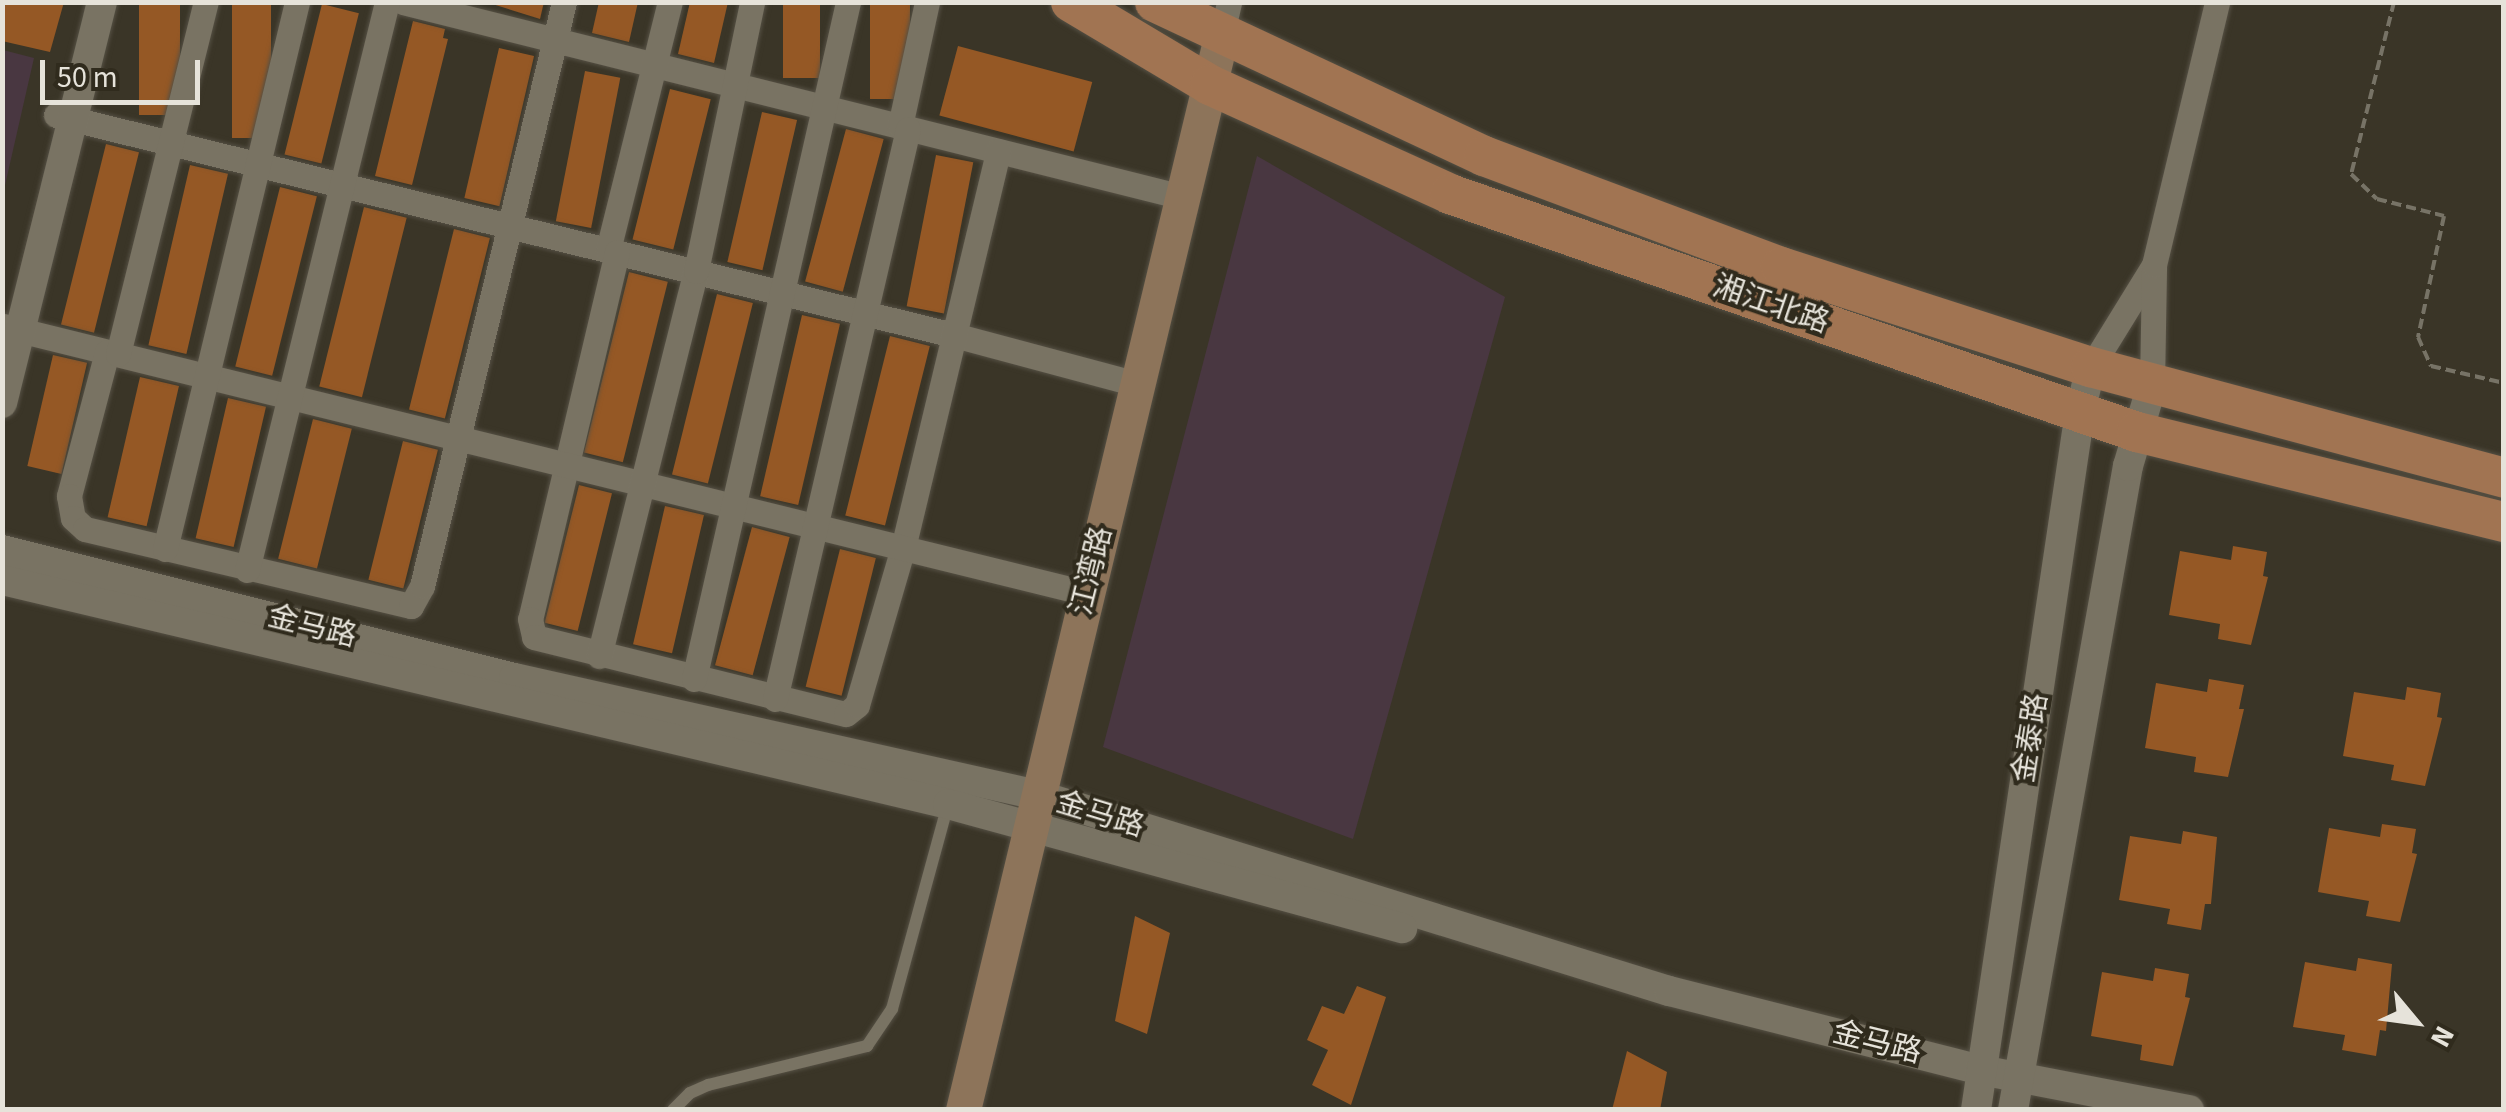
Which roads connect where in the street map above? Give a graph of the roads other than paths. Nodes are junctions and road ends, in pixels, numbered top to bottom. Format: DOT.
graph roads {
  1 [pos="84,2"];
  2 [pos="102,2"];
  3 [pos="206,2"];
  4 [pos="297,2"];
  5 [pos="387,2"];
  6 [pos="403,2"];
  7 [pos="564,2"];
  8 [pos="670,2"];
  9 [pos="752,2"];
  10 [pos="848,2"];
  11 [pos="927,2"];
  12 [pos="1072,2"];
  13 [pos="1155,2"];
  14 [pos="2217,2"];
  15 [pos="1226,18"];
  16 [pos="555,40"];
  17 [pos="654,65"];
  18 [pos="1210,85"];
  19 [pos="738,86"];
  20 [pos="824,108"];
  21 [pos="65,117"];
  22 [pos="904,128"];
  23 [pos="171,143"];
  24 [pos="998,151"];
  25 [pos="258,164"];
  26 [pos="342,185"];
  27 [pos="1182,197"];
  28 [pos="509,226"];
  29 [pos="612,251"];
  30 [pos="2154,265"];
  31 [pos="696,271"];
  32 [pos="781,292"];
  33 [pos="866,313"];
  34 [pos="9,328"];
  35 [pos="954,334"];
  36 [pos="112,353"];
  37 [pos="2091,367"];
  38 [pos="206,376"];
  39 [pos="1137,384"];
  40 [pos="2152,385"];
  41 [pos="289,396"];
  42 [pos="2,403"];
  43 [pos="2080,412"];
  44 [pos="2137,432"];
  45 [pos="457,438"];
  46 [pos="566,465"];
  47 [pos="2504,478"];
  48 [pos="645,484"];
  49 [pos="730,506"];
  50 [pos="2504,522"];
  51 [pos="816,526"];
  52 [pos="903,548"];
  53 [pos="2,550"];
  54 [pos="165,550"];
  55 [pos="246,570"];
  56 [pos="2,580"];
  57 [pos="1086,593"];
  58 [pos="599,656"];
  59 [pos="694,679"];
  60 [pos="775,699"];
  61 [pos="948,804"];
  62 [pos="1034,811"];
  63 [pos="1978,1089"];
  64 [pos="2016,1094"];
  65 [pos="673,1110"];
  66 [pos="962,1110"];
  67 [pos="2094,1110"];
  68 [pos="2189,1110"];
  1 -- 21 [label="street"];
  2 -- 21 [label="street"];
  3 -- 23 [label="street"];
  4 -- 25 [label="street"];
  5 -- 26 [label="street"];
  6 -- 16 [label="street"];
  7 -- 16 [label="street"];
  8 -- 17 [label="street"];
  9 -- 19 [label="street"];
  10 -- 20 [label="street"];
  11 -- 22 [label="street"];
  12 -- 18 [label="main road, 湘江北路"];
  13 -- 15 [label="main road, 湘江北路"];
  14 -- 30 [label="street"];
  15 -- 18 [label="main road, 江湾路"];
  15 -- 37 [label="main road, 湘江北路"];
  16 -- 17 [label="street"];
  16 -- 28 [label="street"];
  17 -- 19 [label="street"];
  17 -- 29 [label="street"];
  18 -- 27 [label="main road, 江湾路"];
  18 -- 43 [label="main road, 湘江北路"];
  19 -- 20 [label="street"];
  19 -- 31 [label="street"];
  20 -- 22 [label="street"];
  20 -- 32 [label="street"];
  21 -- 23 [label="street"];
  21 -- 34 [label="street"];
  22 -- 24 [label="street"];
  22 -- 33 [label="street"];
  23 -- 25 [label="street"];
  23 -- 36 [label="street"];
  24 -- 27 [label="street"];
  24 -- 35 [label="street"];
  25 -- 26 [label="street"];
  25 -- 38 [label="street"];
  26 -- 28 [label="street"];
  26 -- 41 [label="street"];
  27 -- 39 [label="main road, 江湾路"];
  28 -- 29 [label="street"];
  28 -- 45 [label="street"];
  29 -- 31 [label="street"];
  29 -- 46 [label="street"];
  30 -- 37 [label="street"];
  30 -- 40 [label="street"];
  31 -- 32 [label="street"];
  31 -- 48 [label="street"];
  32 -- 33 [label="street"];
  32 -- 49 [label="street"];
  33 -- 35 [label="street"];
  33 -- 51 [label="street"];
  34 -- 36 [label="street"];
  34 -- 42 [label="street"];
  35 -- 39 [label="street"];
  35 -- 52 [label="street"];
  36 -- 38 [label="street"];
  36 -- 54 [label="street"];
  37 -- 40 [label="main road, 湘江北路"];
  37 -- 43 [label="street, 金泰路"];
  38 -- 41 [label="street"];
  38 -- 54 [label="street"];
  39 -- 57 [label="main road, 江湾路"];
  40 -- 44 [label="street"];
  40 -- 47 [label="main road, 湘江北路"];
  41 -- 45 [label="street"];
  41 -- 55 [label="street"];
  43 -- 44 [label="main road, 湘江北路"];
  43 -- 63 [label="street, 金泰路"];
  44 -- 50 [label="main road, 湘江北路"];
  44 -- 64 [label="street"];
  45 -- 46 [label="street"];
  45 -- 55 [label="street"];
  46 -- 48 [label="street"];
  46 -- 58 [label="street"];
  48 -- 49 [label="street"];
  48 -- 58 [label="street"];
  49 -- 51 [label="street"];
  49 -- 59 [label="street"];
  51 -- 52 [label="street"];
  51 -- 60 [label="street"];
  52 -- 57 [label="street"];
  52 -- 60 [label="street"];
  53 -- 62 [label="street, 金马路"];
  54 -- 55 [label="street"];
  56 -- 61 [label="street, 金马路"];
  57 -- 62 [label="main road, 江湾路"];
  58 -- 59 [label="street"];
  59 -- 60 [label="street"];
  61 -- 62 [label="street, 金马路"];
  61 -- 65 [label="lane"];
  62 -- 63 [label="street, 金马路"];
  62 -- 66 [label="main road, 江湾路"];
  63 -- 64 [label="street, 金马路"];
  64 -- 67 [label="street, 金马路"];
  64 -- 68 [label="street, 金马路"];
}
